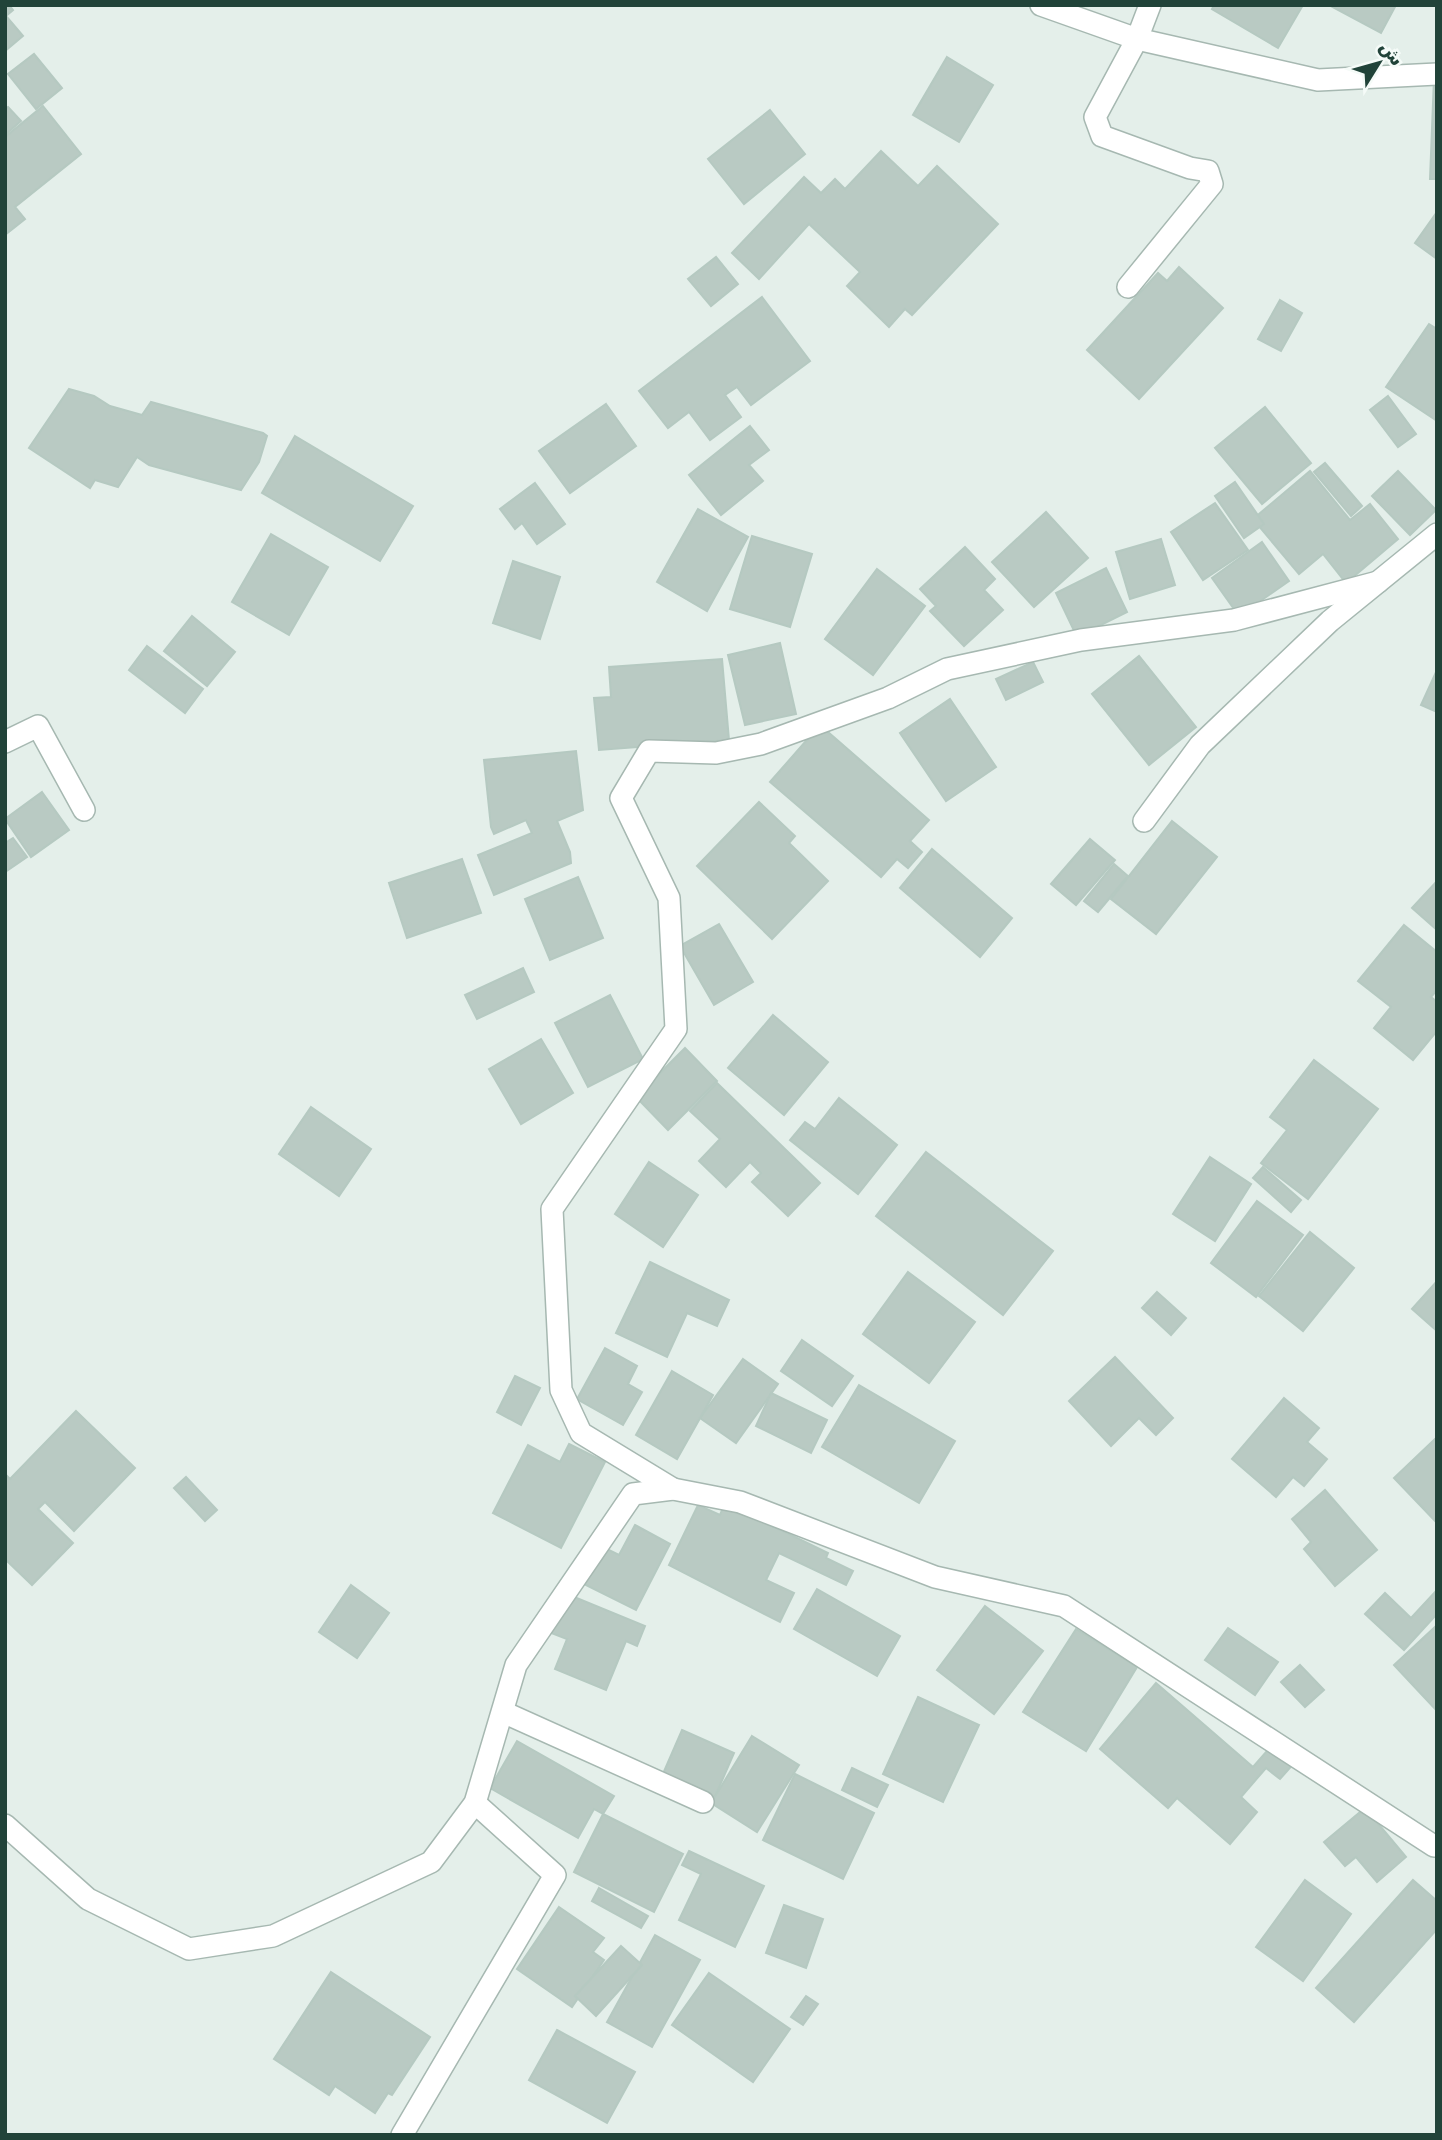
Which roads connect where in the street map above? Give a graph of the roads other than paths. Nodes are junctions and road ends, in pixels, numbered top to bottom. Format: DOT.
graph roads {
  1 [pos="1041,5"];
  2 [pos="1150,5"];
  3 [pos="1137,39"];
  4 [pos="1437,74"];
  5 [pos="1128,287"];
  6 [pos="1437,534"];
  7 [pos="1378,582"];
  8 [pos="5,742"];
  9 [pos="84,810"];
  10 [pos="1144,821"];
  11 [pos="673,1489"];
  12 [pos="503,1712"];
  13 [pos="703,1802"];
  14 [pos="475,1803"];
  15 [pos="5,1825"];
  16 [pos="1437,1846"];
  17 [pos="402,2135"];
  1 -- 3 [label="street"];
  2 -- 3 [label="street"];
  3 -- 4 [label="street"];
  3 -- 5 [label="street"];
  6 -- 7 [label="street"];
  7 -- 10 [label="street"];
  7 -- 11 [label="street"];
  8 -- 9 [label="street"];
  11 -- 12 [label="street"];
  11 -- 16 [label="street"];
  12 -- 13 [label="street"];
  12 -- 14 [label="street"];
  14 -- 15 [label="street"];
  14 -- 17 [label="street"];
}
